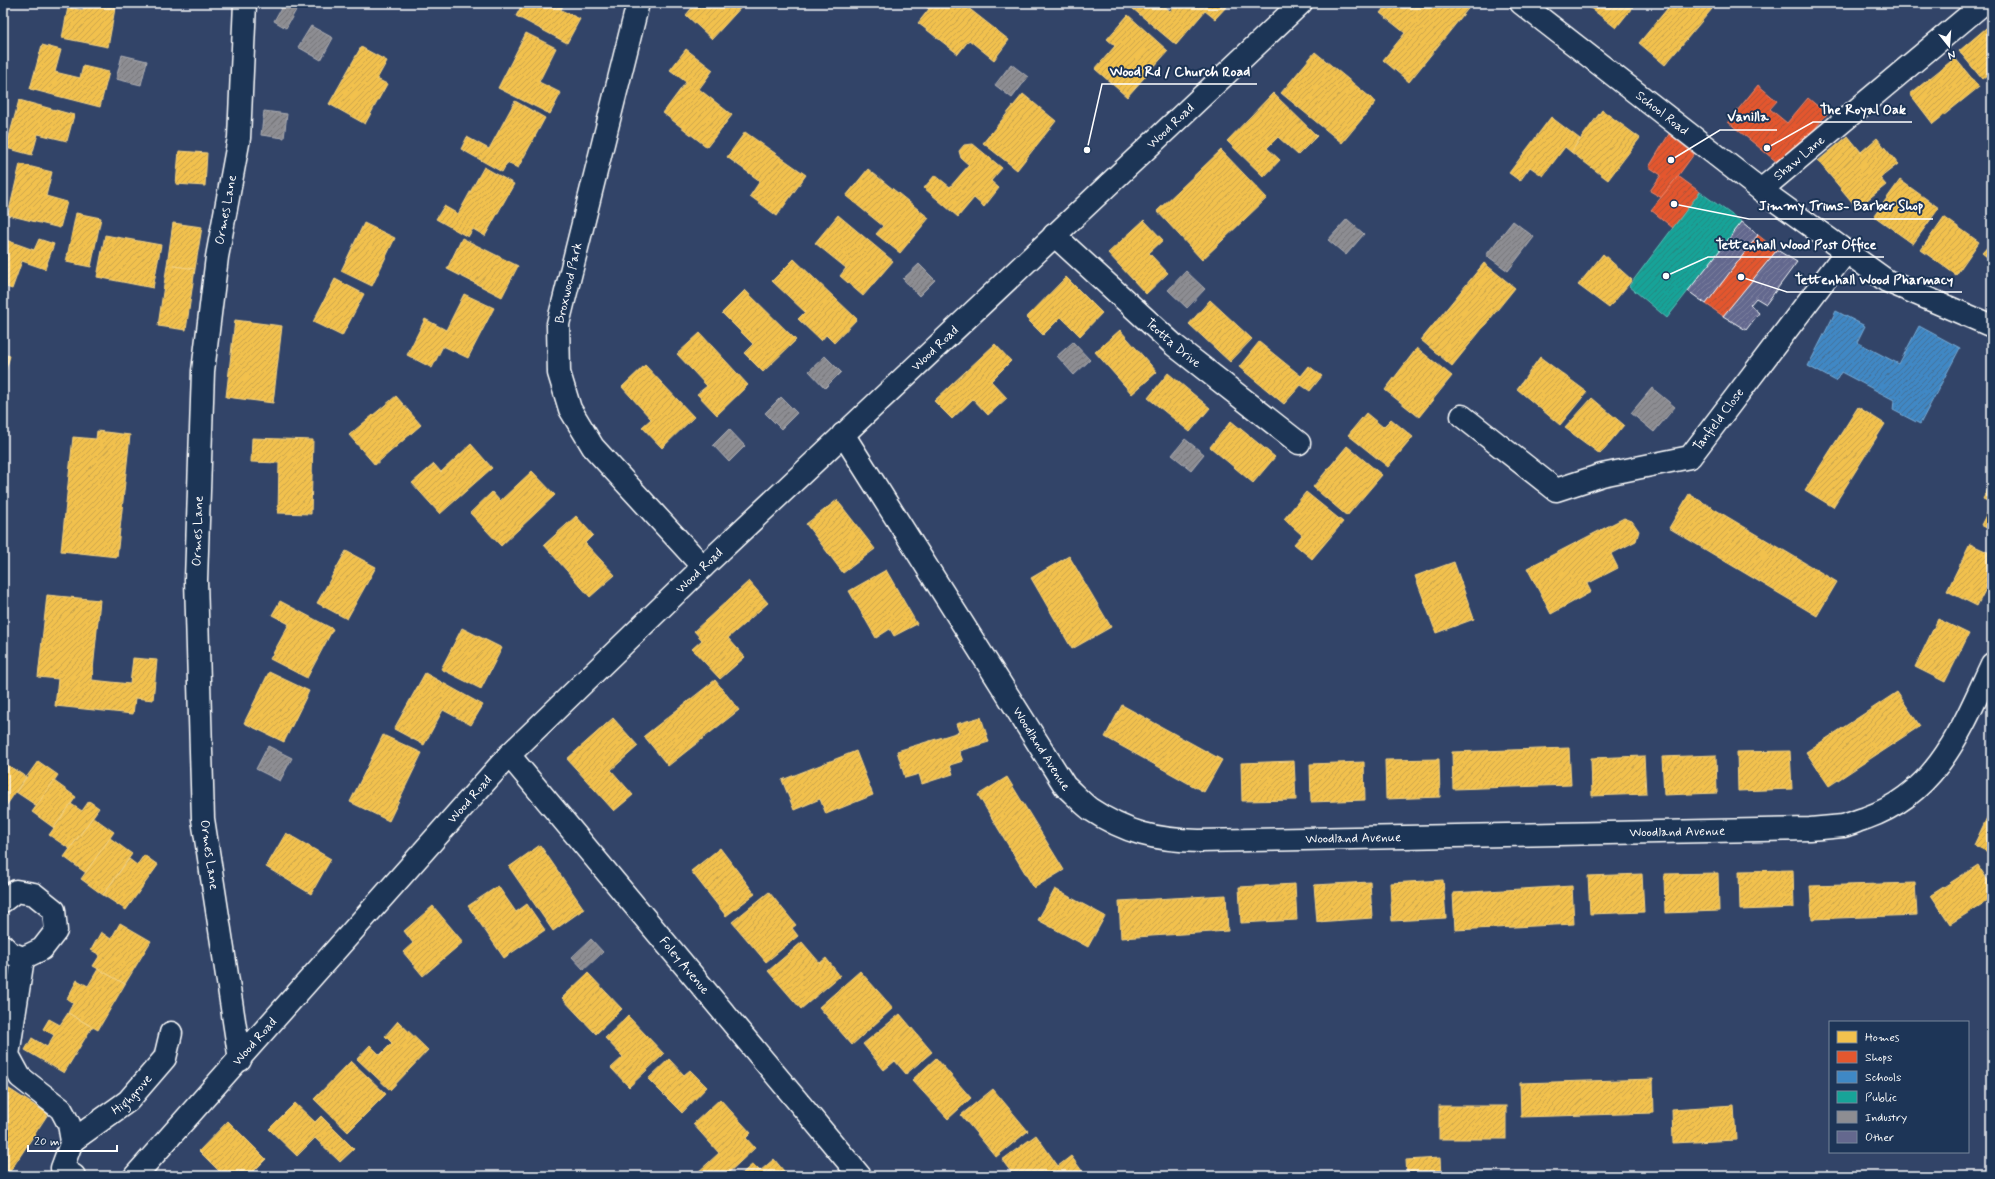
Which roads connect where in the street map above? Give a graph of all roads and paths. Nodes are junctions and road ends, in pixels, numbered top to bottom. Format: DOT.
graph roads {
  1 [pos="245,3"];
  2 [pos="638,3"];
  3 [pos="1301,3"];
  4 [pos="1520,3"];
  5 [pos="1984,3"];
  6 [pos="1761,190"];
  7 [pos="1054,235"];
  8 [pos="1846,252"];
  9 [pos="1992,326"];
  10 [pos="1462,416"];
  11 [pos="843,434"];
  12 [pos="1299,443"];
  13 [pos="703,567"];
  14 [pos="1992,664"];
  15 [pos="509,755"];
  16 [pos="3,901"];
  17 [pos="3,946"];
  18 [pos="23,958"];
  19 [pos="171,1033"];
  20 [pos="240,1060"];
  21 [pos="72,1141"];
  22 [pos="64,1173"];
  23 [pos="135,1176"];
  24 [pos="860,1176"];
  1 -- 20 [label="street, Ormes Lane"];
  2 -- 13 [label="street, Broxwood Park"];
  3 -- 7 [label="street, Wood Road"];
  4 -- 6 [label="street, School Road"];
  5 -- 6 [label="street, Shaw Lane"];
  6 -- 8 [label="street, School Road"];
  7 -- 11 [label="street, Wood Road"];
  7 -- 12 [label="street, Teotta Drive"];
  8 -- 9 [label="street, School Road"];
  8 -- 10 [label="street, Tanfield Close"];
  11 -- 13 [label="street, Wood Road"];
  11 -- 14 [label="street, Woodland Avenue"];
  13 -- 15 [label="street, Wood Road"];
  15 -- 20 [label="street, Wood Road"];
  15 -- 24 [label="street, Foley Avenue"];
  16 -- 18 [label="street"];
  17 -- 18 [label="street"];
  18 -- 21 [label="street"];
  19 -- 21 [label="street, Highgrove"];
  20 -- 23 [label="street, Wood Road"];
  21 -- 22 [label="street"];
}
